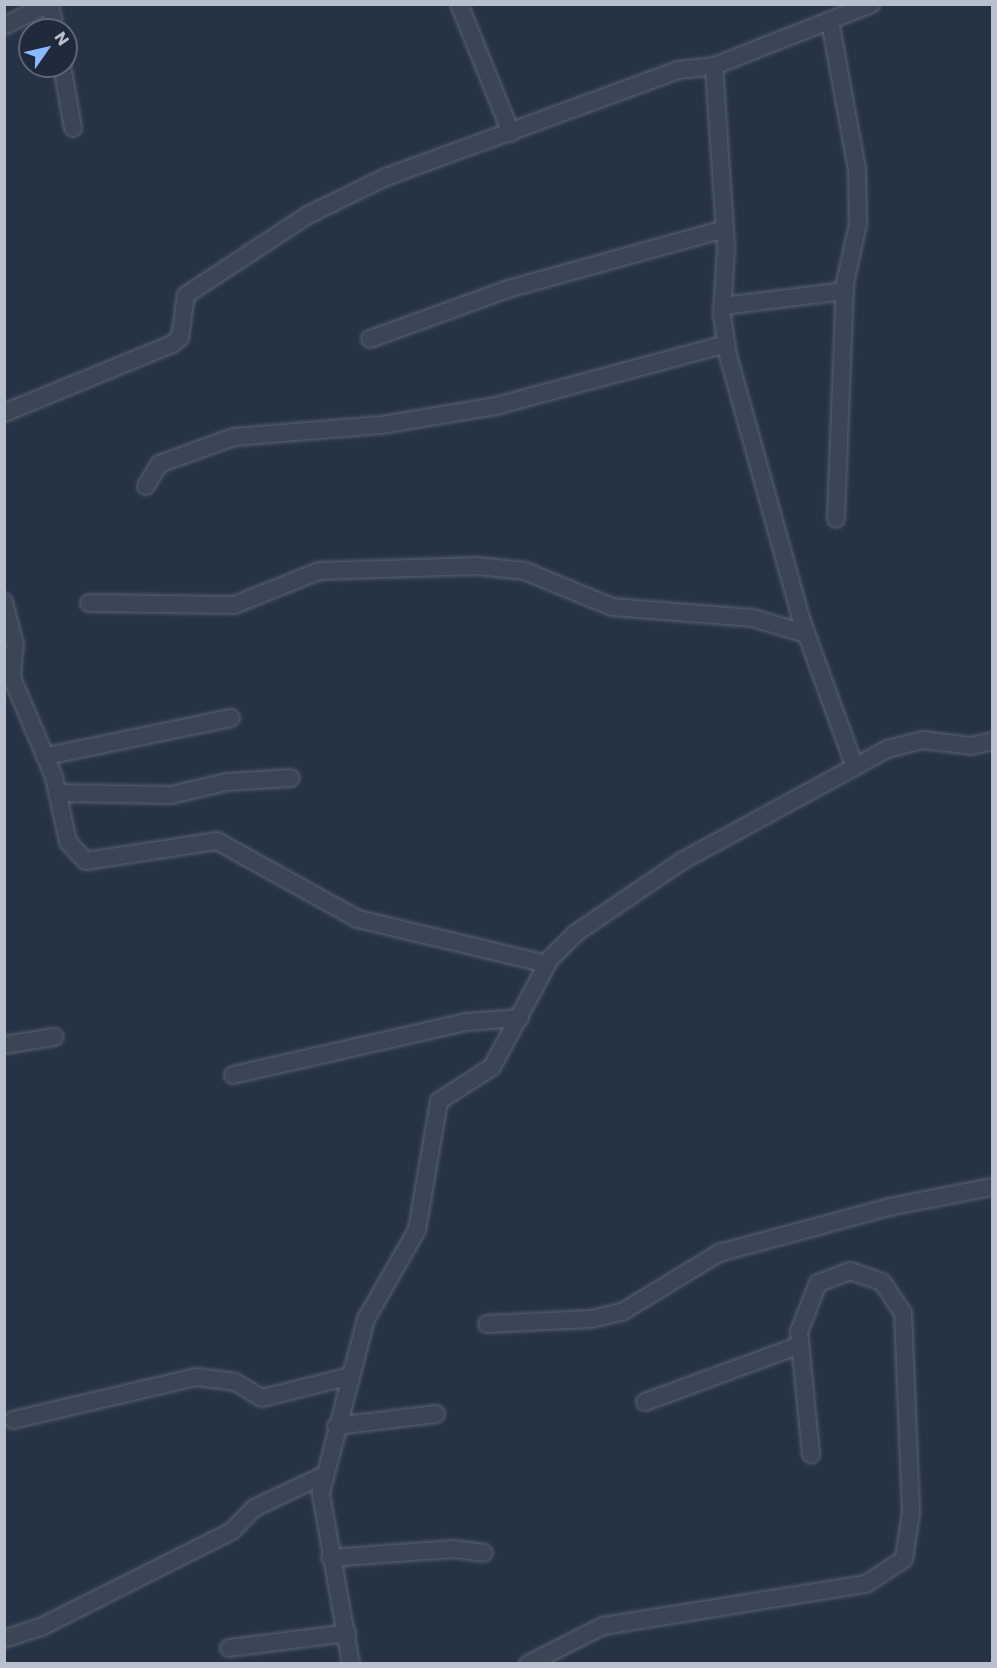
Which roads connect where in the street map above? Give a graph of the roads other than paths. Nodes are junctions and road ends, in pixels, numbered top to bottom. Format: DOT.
graph roads {
  1 [pos="49,4"];
  2 [pos="459,4"];
  3 [pos="871,4"];
  4 [pos="830,21"];
  5 [pos="4,26"];
  6 [pos="714,66"];
  7 [pos="64,78"];
  8 [pos="73,128"];
  9 [pos="511,133"];
  10 [pos="725,229"];
  11 [pos="845,291"];
  12 [pos="723,306"];
  13 [pos="370,339"];
  14 [pos="726,344"];
  15 [pos="4,413"];
  16 [pos="146,486"];
  17 [pos="836,519"];
  18 [pos="4,602"];
  19 [pos="89,603"];
  20 [pos="806,634"];
  21 [pos="9,662"];
  22 [pos="231,718"];
  23 [pos="993,741"];
  24 [pos="47,756"];
  25 [pos="854,765"];
  26 [pos="291,778"];
  27 [pos="58,793"];
  28 [pos="547,964"];
  29 [pos="520,1018"];
  30 [pos="54,1037"];
  31 [pos="4,1045"];
  32 [pos="233,1075"];
  33 [pos="993,1187"];
  34 [pos="487,1324"];
  35 [pos="800,1345"];
  36 [pos="350,1376"];
  37 [pos="645,1402"];
  38 [pos="436,1414"];
  39 [pos="13,1420"];
  40 [pos="336,1426"];
  41 [pos="811,1454"];
  42 [pos="324,1475"];
  43 [pos="484,1553"];
  44 [pos="330,1558"];
  45 [pos="346,1633"];
  46 [pos="4,1639"];
  47 [pos="229,1648"];
  48 [pos="351,1664"];
  49 [pos="528,1664"];
  1 -- 5 [label="street"];
  2 -- 9 [label="street"];
  3 -- 4 [label="street"];
  4 -- 6 [label="street"];
  4 -- 11 [label="street"];
  6 -- 9 [label="street"];
  6 -- 10 [label="street"];
  7 -- 8 [label="street"];
  9 -- 15 [label="street"];
  10 -- 12 [label="street"];
  10 -- 13 [label="street"];
  11 -- 12 [label="street"];
  11 -- 17 [label="street"];
  12 -- 14 [label="street"];
  14 -- 16 [label="street"];
  14 -- 20 [label="street"];
  18 -- 21 [label="street"];
  19 -- 20 [label="street"];
  20 -- 25 [label="street"];
  21 -- 24 [label="street"];
  22 -- 24 [label="street"];
  23 -- 25 [label="street"];
  24 -- 27 [label="street"];
  25 -- 28 [label="street"];
  26 -- 27 [label="street"];
  27 -- 28 [label="street"];
  28 -- 29 [label="street"];
  29 -- 32 [label="street"];
  29 -- 36 [label="street"];
  30 -- 31 [label="street"];
  33 -- 34 [label="street"];
  35 -- 37 [label="street"];
  35 -- 41 [label="street"];
  35 -- 49 [label="street"];
  36 -- 39 [label="street"];
  36 -- 40 [label="street"];
  38 -- 40 [label="street"];
  40 -- 42 [label="street"];
  42 -- 44 [label="street"];
  42 -- 46 [label="street"];
  43 -- 44 [label="street"];
  44 -- 45 [label="street"];
  45 -- 47 [label="street"];
  45 -- 48 [label="street"];
}
